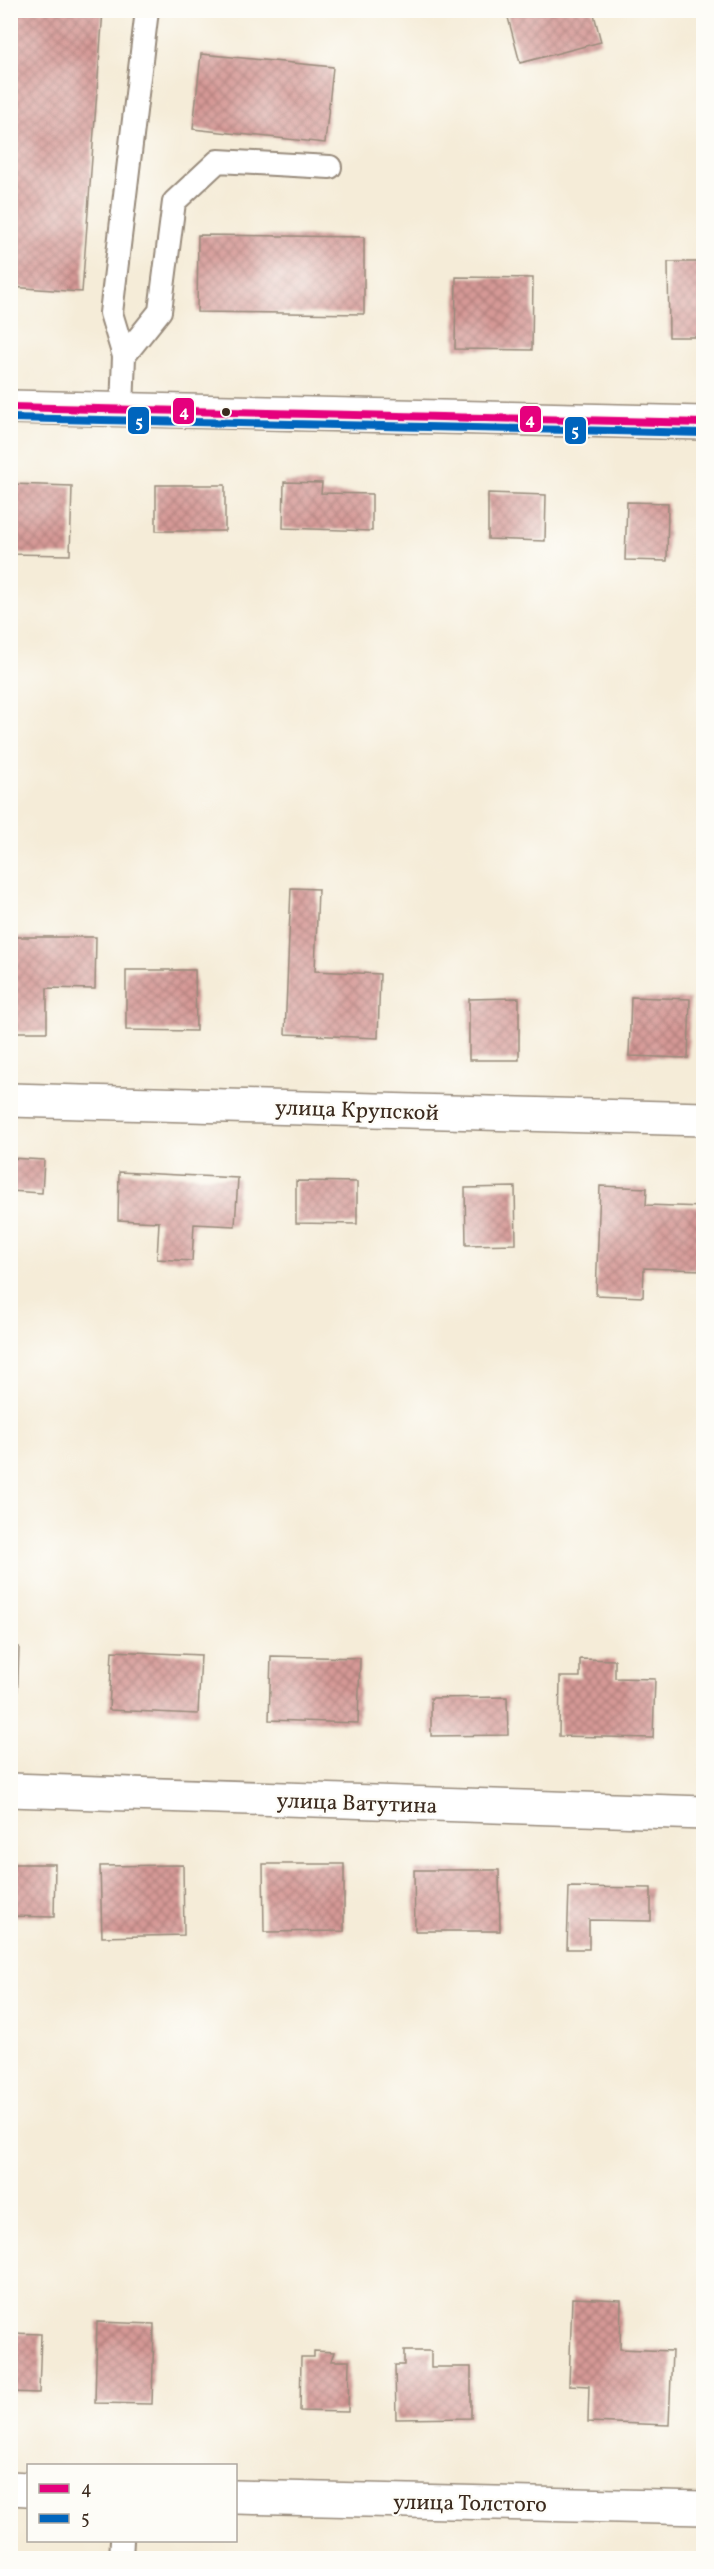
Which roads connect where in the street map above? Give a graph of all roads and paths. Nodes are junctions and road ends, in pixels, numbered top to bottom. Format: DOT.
graph roads {
  1 [pos="147,10"];
  2 [pos="330,167"];
  3 [pos="124,357"];
  4 [pos="10,407"];
  5 [pos="122,409"];
  6 [pos="704,423"];
  7 [pos="10,1100"];
  8 [pos="704,1119"];
  9 [pos="10,1790"];
  10 [pos="704,1813"];
  11 [pos="10,2488"];
  12 [pos="27,2489"];
  13 [pos="237,2497"];
  14 [pos="704,2508"];
  15 [pos="122,2542"];
  16 [pos="121,2559"];
  1 -- 3 [label="lane"];
  2 -- 3 [label="lane"];
  3 -- 5 [label="lane"];
  4 -- 5 [label="street"];
  5 -- 6 [label="street"];
  7 -- 8 [label="street, улица Крупской"];
  9 -- 10 [label="street, улица Ватутина"];
  11 -- 12 [label="street"];
  13 -- 14 [label="street, улица Толстого"];
  15 -- 16 [label="lane"];
}
